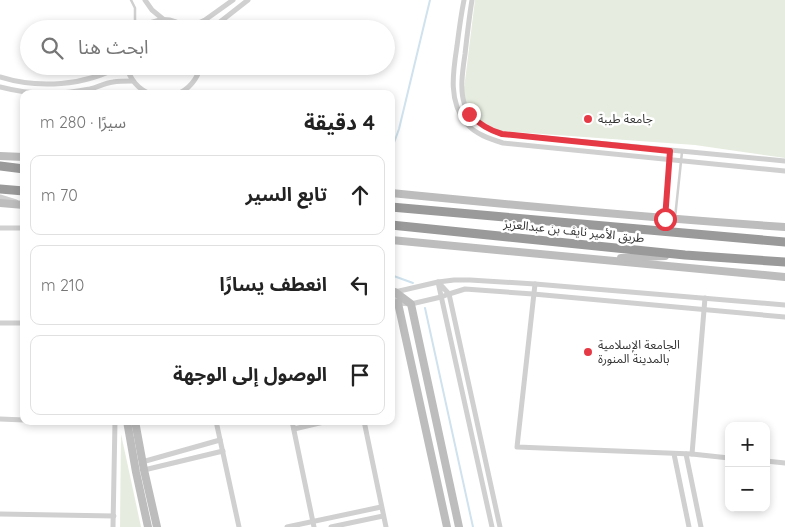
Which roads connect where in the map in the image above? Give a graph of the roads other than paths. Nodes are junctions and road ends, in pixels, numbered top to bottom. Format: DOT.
graph roads {
  1 [pos="131,0"];
  2 [pos="144,0"];
  3 [pos="233,0"];
  4 [pos="248,0"];
  5 [pos="464,0"];
  6 [pos="472,0"];
  7 [pos="163,19"];
  8 [pos="135,20"];
  9 [pos="159,20"];
  10 [pos="170,20"];
  11 [pos="205,20"];
  12 [pos="222,20"];
  13 [pos="103,75"];
  14 [pos="130,75"];
  15 [pos="198,75"];
  16 [pos="0,77"];
  17 [pos="135,83"];
  18 [pos="0,88"];
  19 [pos="78,90"];
  20 [pos="139,90"];
  21 [pos="144,90"];
  22 [pos="184,90"];
  23 [pos="20,92"];
  24 [pos="670,151"];
  25 [pos="682,152"];
  26 [pos="0,156"];
  27 [pos="20,157"];
  28 [pos="670,160"];
  29 [pos="680,161"];
  30 [pos="785,162"];
  31 [pos="0,166"];
  32 [pos="20,168"];
  33 [pos="785,170"];
  34 [pos="0,189"];
  35 [pos="20,191"];
  36 [pos="395,193"];
  37 [pos="0,197"];
  38 [pos="0,203"];
  39 [pos="20,203"];
  40 [pos="20,204"];
  41 [pos="395,207"];
  42 [pos="665,219"];
  43 [pos="675,220"];
  44 [pos="395,225"];
  45 [pos="785,227"];
  46 [pos="0,228"];
  47 [pos="20,228"];
  48 [pos="395,240"];
  49 [pos="785,242"];
  50 [pos="685,255"];
  51 [pos="594,258"];
  52 [pos="785,262"];
  53 [pos="785,277"];
  54 [pos="438,282"];
  55 [pos="535,284"];
  56 [pos="395,292"];
  57 [pos="395,293"];
  58 [pos="449,294"];
  59 [pos="533,294"];
  60 [pos="441,297"];
  61 [pos="705,298"];
  62 [pos="395,303"];
  63 [pos="410,304"];
  64 [pos="785,305"];
  65 [pos="395,307"];
  66 [pos="704,310"];
  67 [pos="785,317"];
  68 [pos="0,323"];
  69 [pos="20,323"];
  70 [pos="0,420"];
  71 [pos="20,420"];
  72 [pos="115,425"];
  73 [pos="128,425"];
  74 [pos="137,425"];
  75 [pos="217,425"];
  76 [pos="293,425"];
  77 [pos="311,425"];
  78 [pos="365,425"];
  79 [pos="294,429"];
  80 [pos="220,440"];
  81 [pos="223,451"];
  82 [pos="674,454"];
  83 [pos="689,454"];
  84 [pos="725,458"];
  85 [pos="770,461"];
  86 [pos="785,463"];
  87 [pos="143,466"];
  88 [pos="381,506"];
  89 [pos="0,514"];
  90 [pos="114,516"];
  91 [pos="383,516"];
  92 [pos="313,524"];
  93 [pos="113,527"];
  94 [pos="148,527"];
  95 [pos="157,527"];
  96 [pos="239,527"];
  97 [pos="287,527"];
  98 [pos="331,527"];
  99 [pos="386,527"];
  100 [pos="447,527"];
  101 [pos="459,527"];
  102 [pos="492,527"];
  103 [pos="500,527"];
  104 [pos="689,527"];
  105 [pos="702,527"];
  1 -- 8 [label="lane"];
  2 -- 7 [label="street"];
  3 -- 11 [label="street"];
  4 -- 12 [label="street"];
  5 -- 28 [label="street"];
  6 -- 24 [label="street"];
  7 -- 9 [label="street"];
  7 -- 10 [label="street"];
  13 -- 16 [label="street"];
  14 -- 17 [label="street"];
  15 -- 22 [label="street"];
  17 -- 19 [label="street"];
  17 -- 20 [label="street"];
  17 -- 21 [label="street"];
  18 -- 23 [label="street"];
  24 -- 25 [label="street"];
  24 -- 28 [label="lane"];
  25 -- 29 [label="lane"];
  25 -- 30 [label="street"];
  26 -- 27 [label="main road"];
  28 -- 29 [label="street"];
  28 -- 42 [label="lane"];
  29 -- 33 [label="street"];
  29 -- 43 [label="lane"];
  31 -- 32 [label="highway"];
  34 -- 35 [label="highway"];
  36 -- 42 [label="main road"];
  37 -- 39 [label="street"];
  38 -- 40 [label="main road"];
  41 -- 49 [label="highway, طريق الأمير نايف بن عبدالعزيز"];
  42 -- 43 [label="main road"];
  43 -- 45 [label="main road"];
  44 -- 50 [label="highway, طريق الأمير نايف بن عبدالعزيز"];
  46 -- 47 [label="street"];
  48 -- 51 [label="main road"];
  50 -- 51 [label="main road"];
  50 -- 52 [label="highway, طريق الأمير نايف بن عبدالعزيز"];
  51 -- 53 [label="main road"];
  54 -- 55 [label="street"];
  54 -- 56 [label="street"];
  54 -- 58 [label="street"];
  54 -- 60 [label="street"];
  55 -- 59 [label="street"];
  55 -- 61 [label="street"];
  57 -- 63 [label="main road"];
  58 -- 59 [label="street"];
  58 -- 60 [label="street"];
  58 -- 103 [label="street"];
  59 -- 66 [label="street"];
  59 -- 82 [label="street"];
  60 -- 63 [label="street"];
  60 -- 102 [label="street"];
  61 -- 64 [label="street"];
  61 -- 66 [label="street"];
  62 -- 63 [label="street"];
  63 -- 101 [label="main road"];
  65 -- 100 [label="main road"];
  66 -- 67 [label="street"];
  66 -- 83 [label="street"];
  68 -- 69 [label="street"];
  70 -- 71 [label="street"];
  72 -- 90 [label="street"];
  73 -- 94 [label="main road"];
  74 -- 87 [label="main road"];
  75 -- 80 [label="street"];
  76 -- 79 [label="street"];
  77 -- 79 [label="street"];
  78 -- 88 [label="street"];
  79 -- 92 [label="street"];
  80 -- 81 [label="street"];
  80 -- 87 [label="street"];
  81 -- 87 [label="street"];
  81 -- 96 [label="street"];
  82 -- 83 [label="street"];
  82 -- 104 [label="street"];
  83 -- 84 [label="street"];
  83 -- 105 [label="street"];
  85 -- 86 [label="street"];
  87 -- 95 [label="main road"];
  88 -- 91 [label="street"];
  88 -- 92 [label="street"];
  89 -- 90 [label="street"];
  90 -- 93 [label="street"];
  91 -- 98 [label="street"];
  91 -- 99 [label="street"];
  92 -- 97 [label="street"];
}
